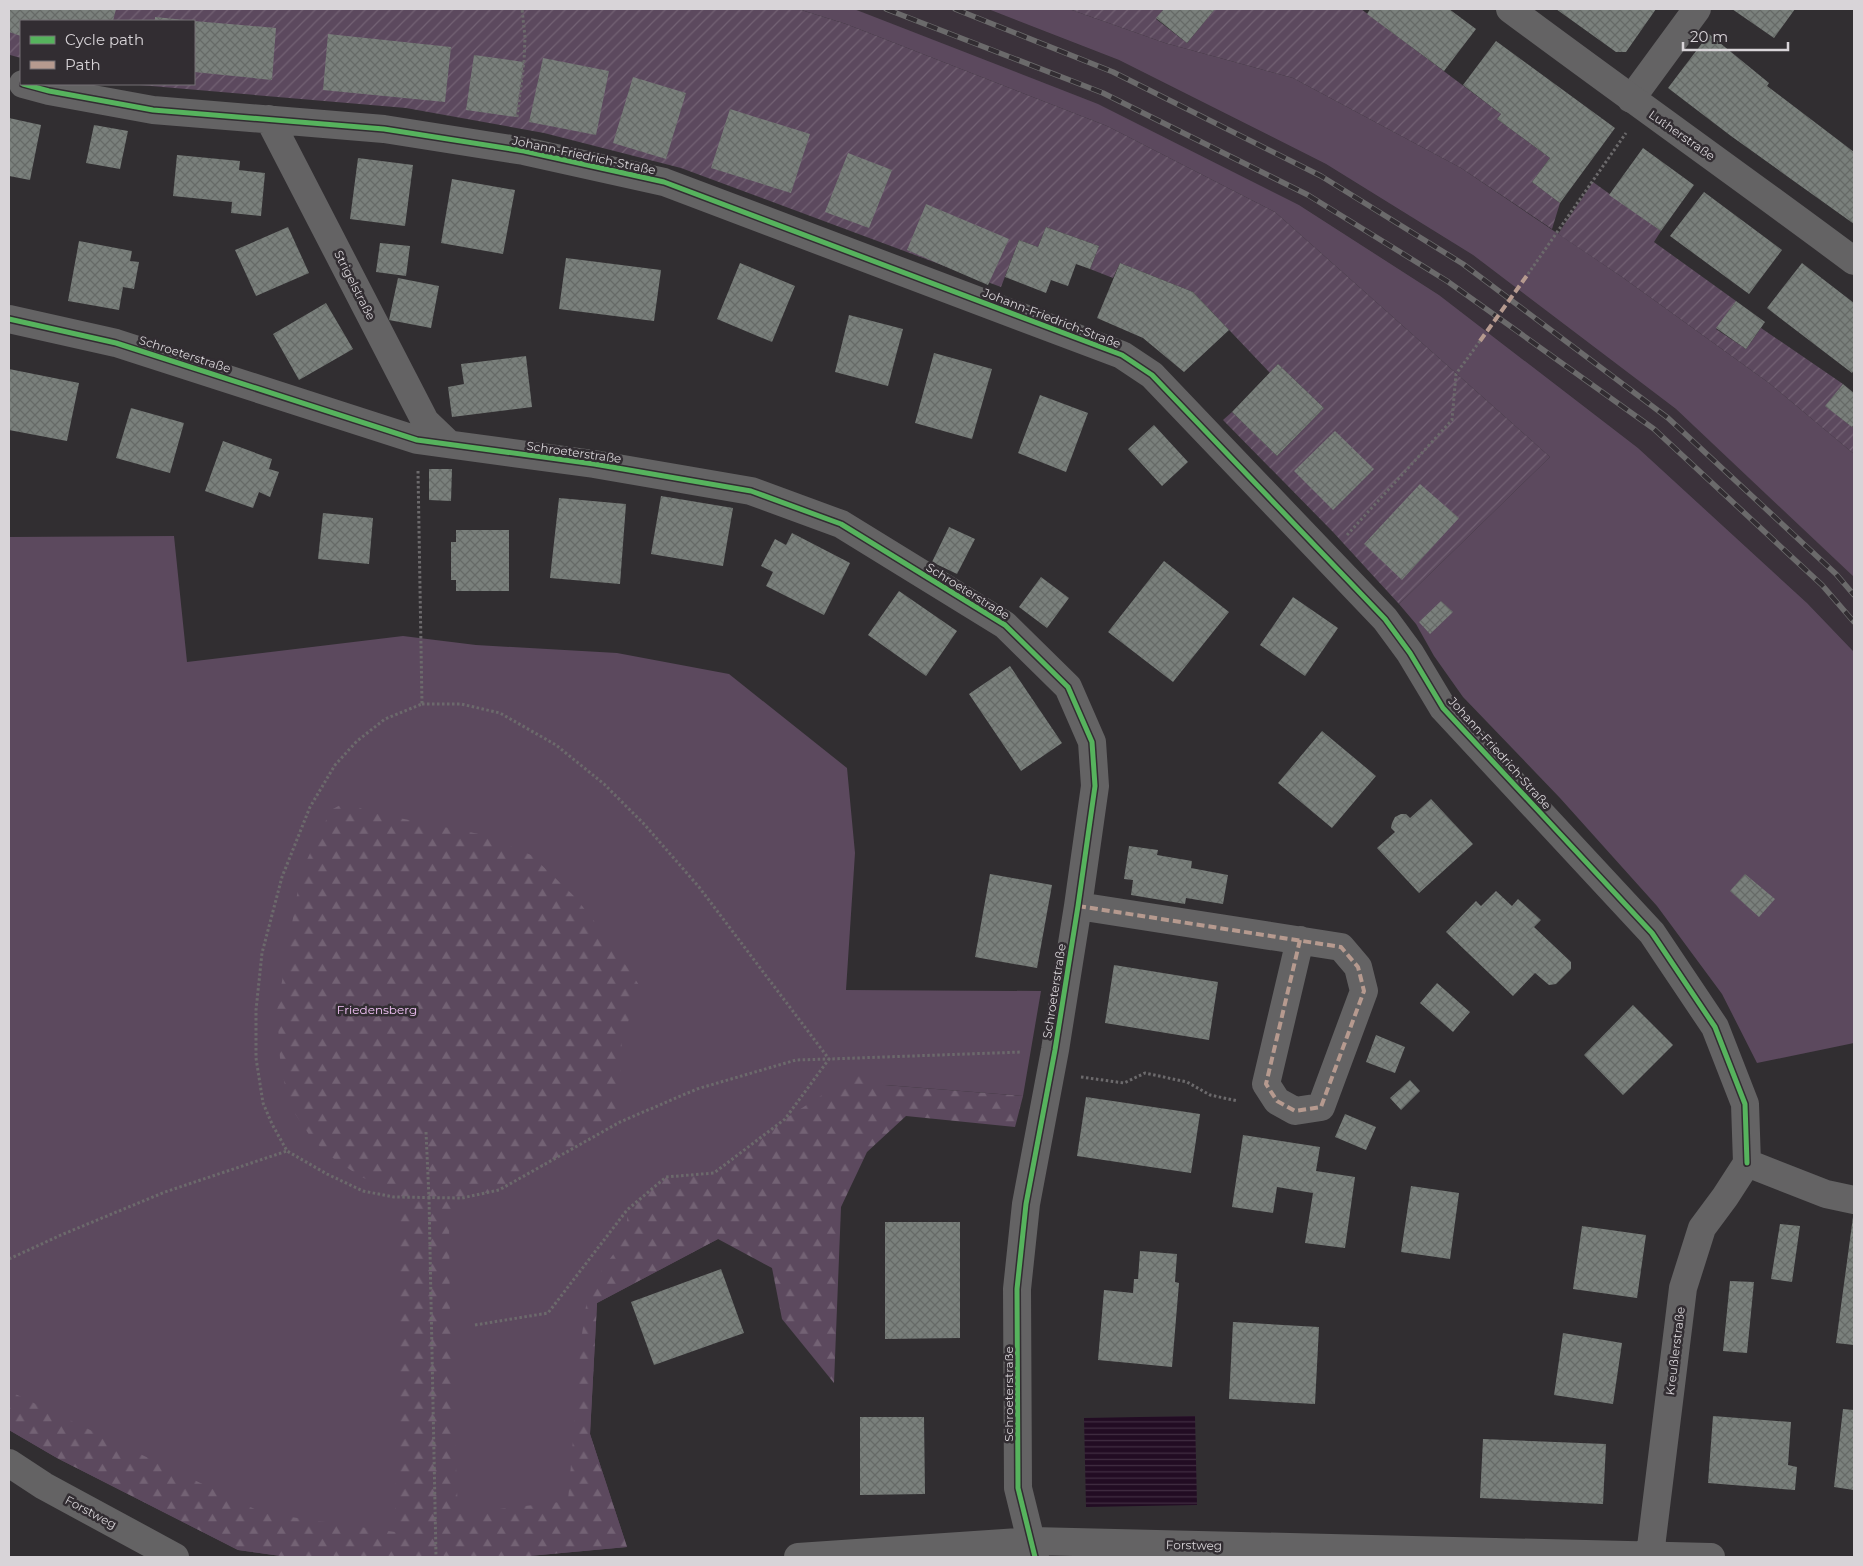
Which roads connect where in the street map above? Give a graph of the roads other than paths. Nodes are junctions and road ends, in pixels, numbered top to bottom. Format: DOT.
graph roads {
  1 [pos="1510,9"];
  2 [pos="1697,9"];
  3 [pos="26,85"];
  4 [pos="1631,99"];
  5 [pos="269,119"];
  6 [pos="1854,261"];
  7 [pos="9,319"];
  8 [pos="449,444"];
  9 [pos="1078,906"];
  10 [pos="1300,940"];
  11 [pos="1747,1163"];
  12 [pos="1854,1200"];
  13 [pos="9,1463"];
  14 [pos="1033,1549"];
  15 [pos="1650,1555"];
  16 [pos="175,1557"];
  17 [pos="798,1557"];
  18 [pos="1711,1557"];
  1 -- 4 [label="street, Lutherstraße"];
  2 -- 4 [label="street"];
  3 -- 5 [label="street, Johann-Friedrich-Straße"];
  4 -- 6 [label="street, Lutherstraße"];
  5 -- 8 [label="street, Strigelstraße"];
  5 -- 11 [label="street, Johann-Friedrich-Straße"];
  7 -- 8 [label="street, Schroeterstraße"];
  8 -- 9 [label="street, Schroeterstraße"];
  9 -- 10 [label="street"];
  9 -- 14 [label="street, Schroeterstraße"];
  10 -- 10 [label="street"];
  11 -- 12 [label="street"];
  11 -- 15 [label="street, Kreußlerstraße"];
  13 -- 16 [label="street, Forstweg"];
  14 -- 15 [label="street, Forstweg"];
  14 -- 17 [label="street, Forstweg"];
  15 -- 18 [label="street, Forstweg"];
}
